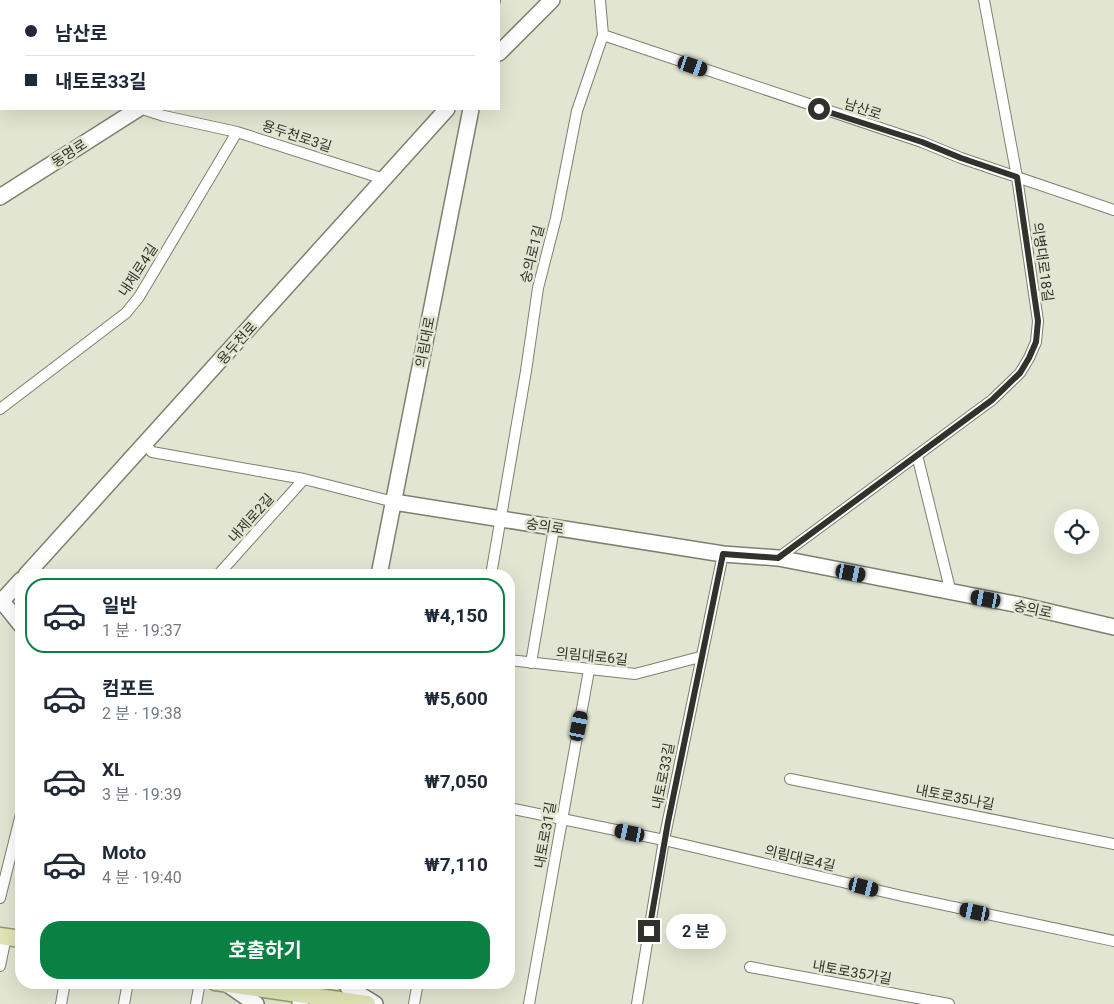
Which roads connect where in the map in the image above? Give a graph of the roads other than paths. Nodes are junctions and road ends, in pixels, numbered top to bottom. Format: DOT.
graph roads {
  1 [pos="552,0"];
  2 [pos="600,0"];
  3 [pos="984,0"];
  4 [pos="603,35"];
  5 [pos="500,52"];
  6 [pos="136,110"];
  7 [pos="145,110"];
  8 [pos="446,110"];
  9 [pos="471,110"];
  10 [pos="237,132"];
  11 [pos="1017,177"];
  12 [pos="384,178"];
  13 [pos="0,197"];
  14 [pos="1114,210"];
  15 [pos="0,409"];
  16 [pos="144,443"];
  17 [pos="917,455"];
  18 [pos="304,479"];
  19 [pos="394,502"];
  20 [pos="500,519"];
  21 [pos="554,528"];
  22 [pos="723,554"];
  23 [pos="778,558"];
  24 [pos="31,569"];
  25 [pos="223,569"];
  26 [pos="380,569"];
  27 [pos="492,569"];
  28 [pos="15,586"];
  29 [pos="952,593"];
  30 [pos="1,601"];
  31 [pos="15,618"];
  32 [pos="1114,627"];
  33 [pos="700,657"];
  34 [pos="515,661"];
  35 [pos="531,663"];
  36 [pos="589,670"];
  37 [pos="790,779"];
  38 [pos="515,809"];
  39 [pos="562,818"];
  40 [pos="15,838"];
  41 [pos="664,840"];
  42 [pos="1114,844"];
  43 [pos="0,898"];
  44 [pos="9,937"];
  45 [pos="1114,941"];
  46 [pos="0,966"];
  47 [pos="750,968"];
  48 [pos="64,989"];
  49 [pos="127,989"];
  50 [pos="199,989"];
  51 [pos="233,989"];
  52 [pos="280,989"];
  53 [pos="351,989"];
  54 [pos="417,989"];
  55 [pos="299,991"];
  56 [pos="62,1004"];
  57 [pos="124,1004"];
  58 [pos="196,1004"];
  59 [pos="256,1004"];
  60 [pos="367,1004"];
  61 [pos="375,1004"];
  62 [pos="414,1004"];
  63 [pos="529,1004"];
  64 [pos="637,1004"];
  65 [pos="949,1004"];
  1 -- 5 [label="street"];
  2 -- 4 [label="street, 숭의로1길"];
  3 -- 11 [label="street, 의병대로18길"];
  4 -- 11 [label="street, 남산로"];
  4 -- 20 [label="street, 숭의로1길"];
  6 -- 13 [label="street, 동명로"];
  7 -- 10 [label="street, 용두천로3길"];
  8 -- 12 [label="street, 용두천로"];
  9 -- 19 [label="street, 의림대로"];
  10 -- 12 [label="street, 용두천로3길"];
  10 -- 15 [label="street, 내제로4길"];
  11 -- 14 [label="street, 남산로"];
  11 -- 17 [label="street, 의병대로18길"];
  12 -- 16 [label="street, 용두천로"];
  16 -- 18 [label="street, 숭의로"];
  16 -- 24 [label="street, 용두천로"];
  17 -- 23 [label="street, 의병대로18길"];
  17 -- 29 [label="street"];
  18 -- 19 [label="street, 숭의로"];
  18 -- 25 [label="street, 내제로2길"];
  19 -- 20 [label="street, 숭의로"];
  19 -- 26 [label="street, 의림대로"];
  20 -- 21 [label="street, 숭의로"];
  20 -- 27 [label="street, 숭의로1길"];
  21 -- 22 [label="street, 숭의로"];
  21 -- 35 [label="street"];
  22 -- 23 [label="street, 숭의로"];
  22 -- 33 [label="street, 내토로33길"];
  23 -- 29 [label="street, 숭의로"];
  28 -- 30 [label="street"];
  29 -- 32 [label="street, 숭의로"];
  30 -- 31 [label="street"];
  33 -- 36 [label="street, 의림대로6길"];
  33 -- 41 [label="street, 내토로33길"];
  34 -- 35 [label="street, 의림대로6길"];
  35 -- 36 [label="street, 의림대로6길"];
  36 -- 39 [label="street, 내토로31길"];
  37 -- 42 [label="street, 내토로35나길"];
  38 -- 39 [label="street, 의림대로4길"];
  39 -- 41 [label="street, 의림대로4길"];
  39 -- 63 [label="street, 내토로31길"];
  40 -- 43 [label="street"];
  41 -- 45 [label="street, 의림대로4길"];
  41 -- 64 [label="street, 내토로33길"];
  44 -- 46 [label="street"];
  47 -- 65 [label="street, 내토로35가길"];
  48 -- 56 [label="street"];
  49 -- 57 [label="street"];
  50 -- 58 [label="street"];
  51 -- 59 [label="street"];
  52 -- 55 [label="main road"];
  53 -- 61 [label="street"];
  54 -- 62 [label="street"];
  55 -- 60 [label="main road"];
}
